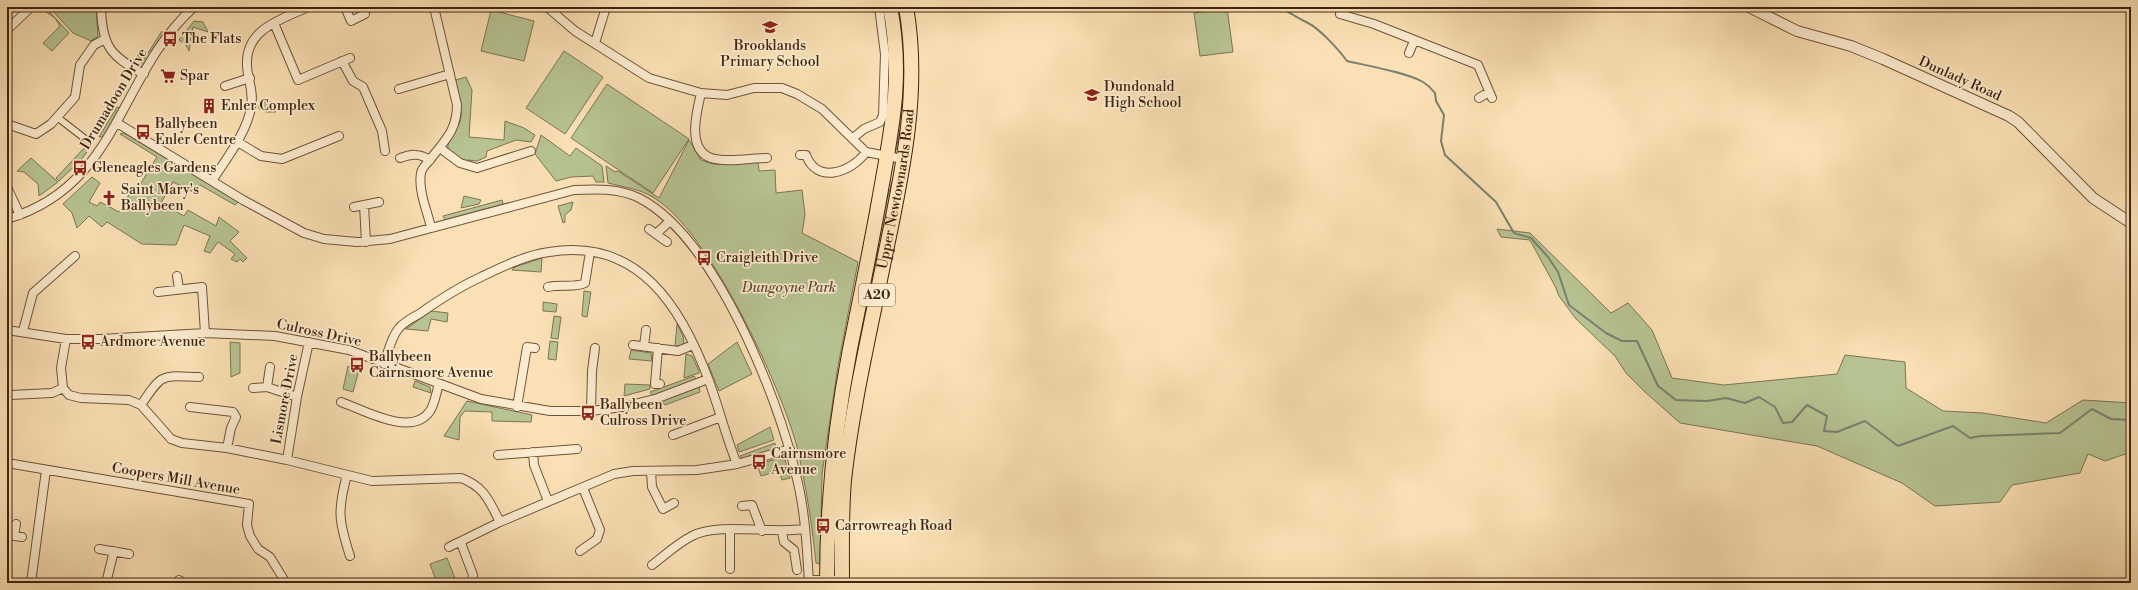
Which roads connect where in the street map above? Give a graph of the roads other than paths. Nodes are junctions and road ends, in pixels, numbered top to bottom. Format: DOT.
graph roads {
  1 [pos="31,7"];
  2 [pos="101,7"];
  3 [pos="194,7"];
  4 [pos="308,7"];
  5 [pos="345,7"];
  6 [pos="434,7"];
  7 [pos="547,7"];
  8 [pos="606,7"];
  9 [pos="879,7"];
  10 [pos="890,7"];
  11 [pos="906,7"];
  12 [pos="1341,7"];
  13 [pos="1749,7"];
  14 [pos="365,14"];
  15 [pos="274,23"];
  16 [pos="7,30"];
  17 [pos="105,39"];
  18 [pos="1414,41"];
  19 [pos="595,43"];
  20 [pos="1409,53"];
  21 [pos="144,74"];
  22 [pos="450,74"];
  23 [pos="250,78"];
  24 [pos="225,86"];
  25 [pos="399,89"];
  26 [pos="701,93"];
  27 [pos="1479,98"];
  28 [pos="57,117"];
  29 [pos="7,124"];
  30 [pos="117,124"];
  31 [pos="339,136"];
  32 [pos="853,138"];
  33 [pos="88,141"];
  34 [pos="236,141"];
  35 [pos="440,148"];
  36 [pos="386,151"];
  37 [pos="531,151"];
  38 [pos="866,152"];
  39 [pos="800,156"];
  40 [pos="888,157"];
  41 [pos="400,158"];
  42 [pos="767,158"];
  43 [pos="903,159"];
  44 [pos="430,160"];
  45 [pos="212,181"];
  46 [pos="7,187"];
  47 [pos="379,202"];
  48 [pos="364,205"];
  49 [pos="354,207"];
  50 [pos="20,215"];
  51 [pos="7,219"];
  52 [pos="670,221"];
  53 [pos="2131,223"];
  54 [pos="431,227"];
  55 [pos="649,229"];
  56 [pos="657,233"];
  57 [pos="366,242"];
  58 [pos="667,242"];
  59 [pos="590,252"];
  60 [pos="75,256"];
  61 [pos="177,276"];
  62 [pos="548,287"];
  63 [pos="179,289"];
  64 [pos="158,292"];
  65 [pos="7,330"];
  66 [pos="646,330"];
  67 [pos="23,331"];
  68 [pos="205,333"];
  69 [pos="66,339"];
  70 [pos="309,342"];
  71 [pos="633,345"];
  72 [pos="693,345"];
  73 [pos="644,346"];
  74 [pos="535,348"];
  75 [pos="595,348"];
  76 [pos="658,348"];
  77 [pos="384,364"];
  78 [pos="270,367"];
  79 [pos="199,377"];
  80 [pos="708,379"];
  81 [pos="439,384"];
  82 [pos="660,384"];
  83 [pos="267,387"];
  84 [pos="63,388"];
  85 [pos="253,388"];
  86 [pos="10,395"];
  87 [pos="297,397"];
  88 [pos="341,402"];
  89 [pos="141,405"];
  90 [pos="190,407"];
  91 [pos="517,407"];
  92 [pos="592,411"];
  93 [pos="721,417"];
  94 [pos="673,435"];
  95 [pos="228,448"];
  96 [pos="577,449"];
  97 [pos="790,449"];
  98 [pos="533,452"];
  99 [pos="498,455"];
  100 [pos="286,460"];
  101 [pos="7,463"];
  102 [pos="737,464"];
  103 [pos="46,470"];
  104 [pos="650,471"];
  105 [pos="347,475"];
  106 [pos="582,488"];
  107 [pos="548,501"];
  108 [pos="674,503"];
  109 [pos="742,506"];
  110 [pos="500,522"];
  111 [pos="16,524"];
  112 [pos="804,529"];
  113 [pos="730,530"];
  114 [pos="762,531"];
  115 [pos="782,532"];
  116 [pos="14,536"];
  117 [pos="461,543"];
  118 [pos="449,547"];
  119 [pos="99,549"];
  120 [pos="114,551"];
  121 [pos="580,551"];
  122 [pos="129,554"];
  123 [pos="350,556"];
  124 [pos="652,565"];
  125 [pos="730,569"];
  126 [pos="797,570"];
  127 [pos="809,581"];
  128 [pos="827,582"];
  129 [pos="842,582"];
  130 [pos="31,583"];
  131 [pos="106,583"];
  132 [pos="286,583"];
  133 [pos="472,583"];
  1 -- 16 [label="street"];
  2 -- 17 [label="street"];
  3 -- 21 [label="street, Drumadoon Drive"];
  4 -- 15 [label="street"];
  5 -- 14 [label="street"];
  6 -- 22 [label="street"];
  7 -- 19 [label="street"];
  8 -- 19 [label="street"];
  9 -- 32 [label="street"];
  10 -- 40 [label="highway, Upper Newtownards Road / A20"];
  11 -- 43 [label="highway, Upper Newtownards Road / A20"];
  12 -- 18 [label="street"];
  13 -- 53 [label="street, Dunlady Road"];
  15 -- 23 [label="street"];
  15 -- 36 [label="street"];
  17 -- 21 [label="street"];
  17 -- 28 [label="street"];
  18 -- 20 [label="street"];
  18 -- 27 [label="street"];
  19 -- 26 [label="street"];
  21 -- 30 [label="street, Drumadoon Drive"];
  22 -- 25 [label="street"];
  22 -- 35 [label="street"];
  23 -- 24 [label="street"];
  23 -- 34 [label="street"];
  26 -- 32 [label="street"];
  26 -- 42 [label="street"];
  28 -- 29 [label="street"];
  28 -- 33 [label="street"];
  30 -- 45 [label="street"];
  30 -- 50 [label="street, Drumadoon Drive"];
  31 -- 34 [label="street"];
  32 -- 38 [label="street"];
  34 -- 45 [label="street"];
  35 -- 37 [label="street"];
  35 -- 44 [label="street"];
  38 -- 39 [label="street"];
  38 -- 40 [label="street"];
  40 -- 43 [label="street"];
  40 -- 128 [label="highway, Upper Newtownards Road / A20"];
  41 -- 44 [label="street"];
  43 -- 129 [label="highway, Upper Newtownards Road / A20"];
  44 -- 54 [label="street"];
  45 -- 57 [label="street"];
  46 -- 50 [label="street"];
  47 -- 48 [label="street"];
  48 -- 49 [label="street"];
  48 -- 57 [label="street"];
  50 -- 51 [label="street, Drumadoon Drive"];
  52 -- 54 [label="street"];
  52 -- 56 [label="street"];
  52 -- 97 [label="street"];
  54 -- 57 [label="street"];
  55 -- 56 [label="street"];
  56 -- 58 [label="street"];
  59 -- 62 [label="street"];
  59 -- 72 [label="street"];
  59 -- 77 [label="street"];
  60 -- 67 [label="street"];
  61 -- 63 [label="street"];
  63 -- 64 [label="street"];
  63 -- 68 [label="street"];
  65 -- 67 [label="street, Culross Drive"];
  66 -- 73 [label="street"];
  67 -- 69 [label="street, Culross Drive"];
  68 -- 69 [label="street, Culross Drive"];
  68 -- 70 [label="street, Culross Drive"];
  69 -- 84 [label="street"];
  70 -- 77 [label="street, Culross Drive"];
  70 -- 87 [label="street, Lismore Drive"];
  71 -- 73 [label="street"];
  72 -- 76 [label="street"];
  72 -- 80 [label="street"];
  73 -- 76 [label="street"];
  74 -- 91 [label="street"];
  75 -- 92 [label="street"];
  76 -- 82 [label="street"];
  77 -- 81 [label="street, Culross Drive"];
  78 -- 83 [label="street"];
  79 -- 89 [label="street"];
  80 -- 92 [label="street, Culross Drive"];
  80 -- 93 [label="street"];
  81 -- 88 [label="street"];
  81 -- 91 [label="street, Culross Drive"];
  83 -- 85 [label="street"];
  83 -- 87 [label="street"];
  84 -- 86 [label="street"];
  84 -- 89 [label="street"];
  87 -- 100 [label="street, Lismore Drive"];
  89 -- 95 [label="street"];
  90 -- 95 [label="street"];
  91 -- 92 [label="street, Culross Drive"];
  93 -- 94 [label="street"];
  93 -- 102 [label="street"];
  95 -- 100 [label="street"];
  96 -- 98 [label="street"];
  97 -- 102 [label="street"];
  97 -- 112 [label="street"];
  98 -- 99 [label="street"];
  98 -- 107 [label="street"];
  100 -- 105 [label="street"];
  101 -- 103 [label="street, Coopers Mill Avenue"];
  102 -- 104 [label="street"];
  103 -- 130 [label="street"];
  103 -- 132 [label="street, Coopers Mill Avenue"];
  104 -- 106 [label="street"];
  104 -- 108 [label="street"];
  105 -- 110 [label="street"];
  105 -- 123 [label="street"];
  106 -- 107 [label="street"];
  106 -- 121 [label="street"];
  107 -- 110 [label="street"];
  109 -- 114 [label="street"];
  110 -- 117 [label="street"];
  111 -- 116 [label="street"];
  112 -- 115 [label="street"];
  112 -- 127 [label="street"];
  113 -- 114 [label="street"];
  113 -- 124 [label="street"];
  113 -- 125 [label="street"];
  114 -- 115 [label="street"];
  115 -- 126 [label="street"];
  117 -- 118 [label="street"];
  117 -- 133 [label="street"];
  119 -- 120 [label="street"];
  120 -- 122 [label="street"];
  120 -- 131 [label="street"];
  127 -- 128 [label="street"];
  128 -- 129 [label="street"];
}
